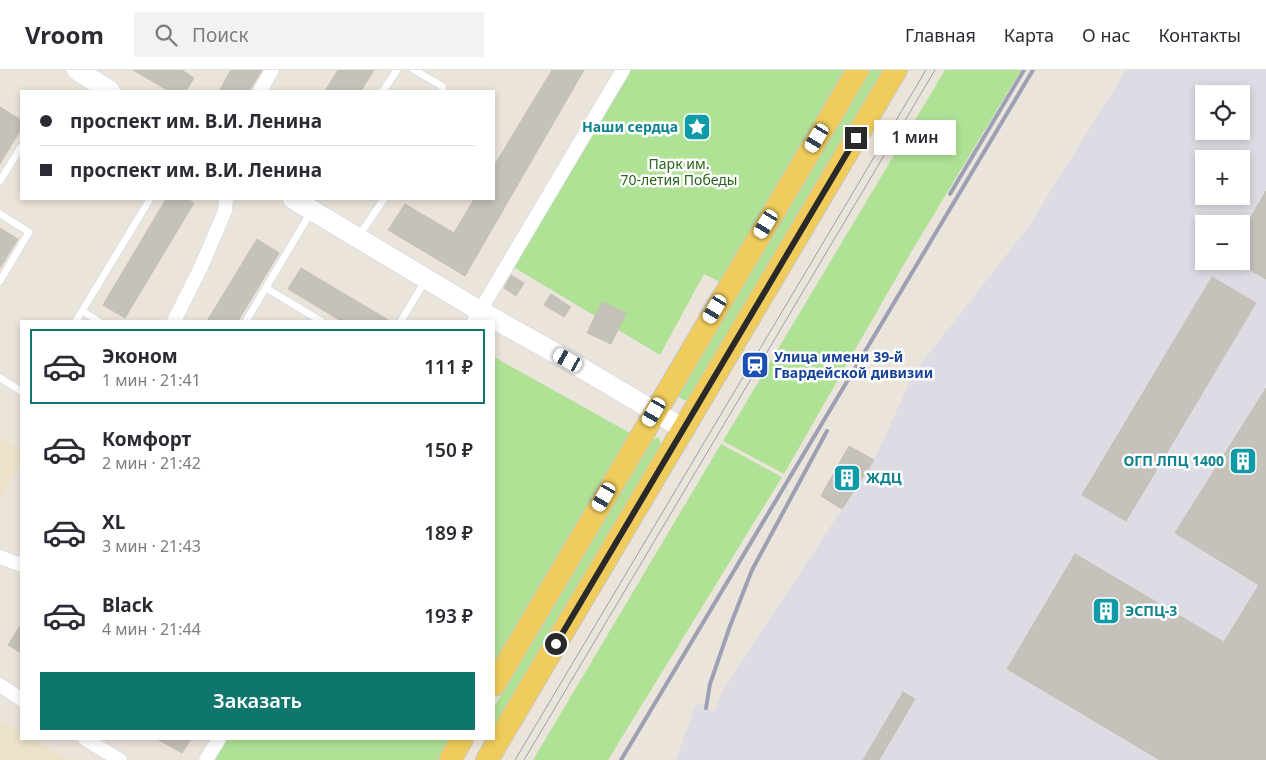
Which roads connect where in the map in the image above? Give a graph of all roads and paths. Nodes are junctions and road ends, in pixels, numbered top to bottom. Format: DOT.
graph roads {
  1 [pos="77,70"];
  2 [pos="272,70"];
  3 [pos="396,70"];
  4 [pos="414,70"];
  5 [pos="623,70"];
  6 [pos="858,70"];
  7 [pos="896,70"];
  8 [pos="108,90"];
  9 [pos="261,90"];
  10 [pos="384,90"];
  11 [pos="444,90"];
  12 [pos="20,149"];
  13 [pos="0,181"];
  14 [pos="149,200"];
  15 [pos="295,200"];
  16 [pos="383,200"];
  17 [pos="226,201"];
  18 [pos="312,210"];
  19 [pos="0,214"];
  20 [pos="358,237"];
  21 [pos="427,279"];
  22 [pos="0,282"];
  23 [pos="266,288"];
  24 [pos="82,311"];
  25 [pos="477,316"];
  26 [pos="77,320"];
  27 [pos="96,320"];
  28 [pos="174,320"];
  29 [pos="247,320"];
  30 [pos="319,320"];
  31 [pos="402,320"];
  32 [pos="495,325"];
  33 [pos="0,378"];
  34 [pos="20,390"];
  35 [pos="654,412"];
  36 [pos="684,429"];
  37 [pos="0,557"];
  38 [pos="20,565"];
  39 [pos="495,683"];
  40 [pos="0,686"];
  41 [pos="20,698"];
  42 [pos="88,740"];
  43 [pos="218,740"];
  44 [pos="461,740"];
  45 [pos="120,760"];
  46 [pos="206,760"];
  47 [pos="450,760"];
  48 [pos="487,760"];
  1 -- 8 [label="main road"];
  2 -- 9 [label="street"];
  3 -- 10 [label="lane"];
  4 -- 11 [label="lane"];
  5 -- 25 [label="street"];
  6 -- 35 [label="main road"];
  7 -- 36 [label="main road"];
  12 -- 13 [label="lane"];
  14 -- 24 [label="lane"];
  15 -- 18 [label="main road"];
  16 -- 20 [label="lane"];
  17 -- 28 [label="street"];
  18 -- 20 [label="main road"];
  18 -- 23 [label="lane"];
  19 -- 22 [label="lane"];
  20 -- 21 [label="main road"];
  21 -- 25 [label="main road"];
  21 -- 31 [label="lane"];
  23 -- 29 [label="lane"];
  23 -- 30 [label="lane"];
  24 -- 26 [label="lane"];
  24 -- 27 [label="lane"];
  32 -- 35 [label="main road"];
  33 -- 34 [label="lane"];
  35 -- 36 [label="main road"];
  35 -- 39 [label="main road"];
  36 -- 48 [label="main road"];
  37 -- 38 [label="street"];
  40 -- 41 [label="street"];
  42 -- 45 [label="street"];
  43 -- 46 [label="street"];
  44 -- 47 [label="main road"];
}
